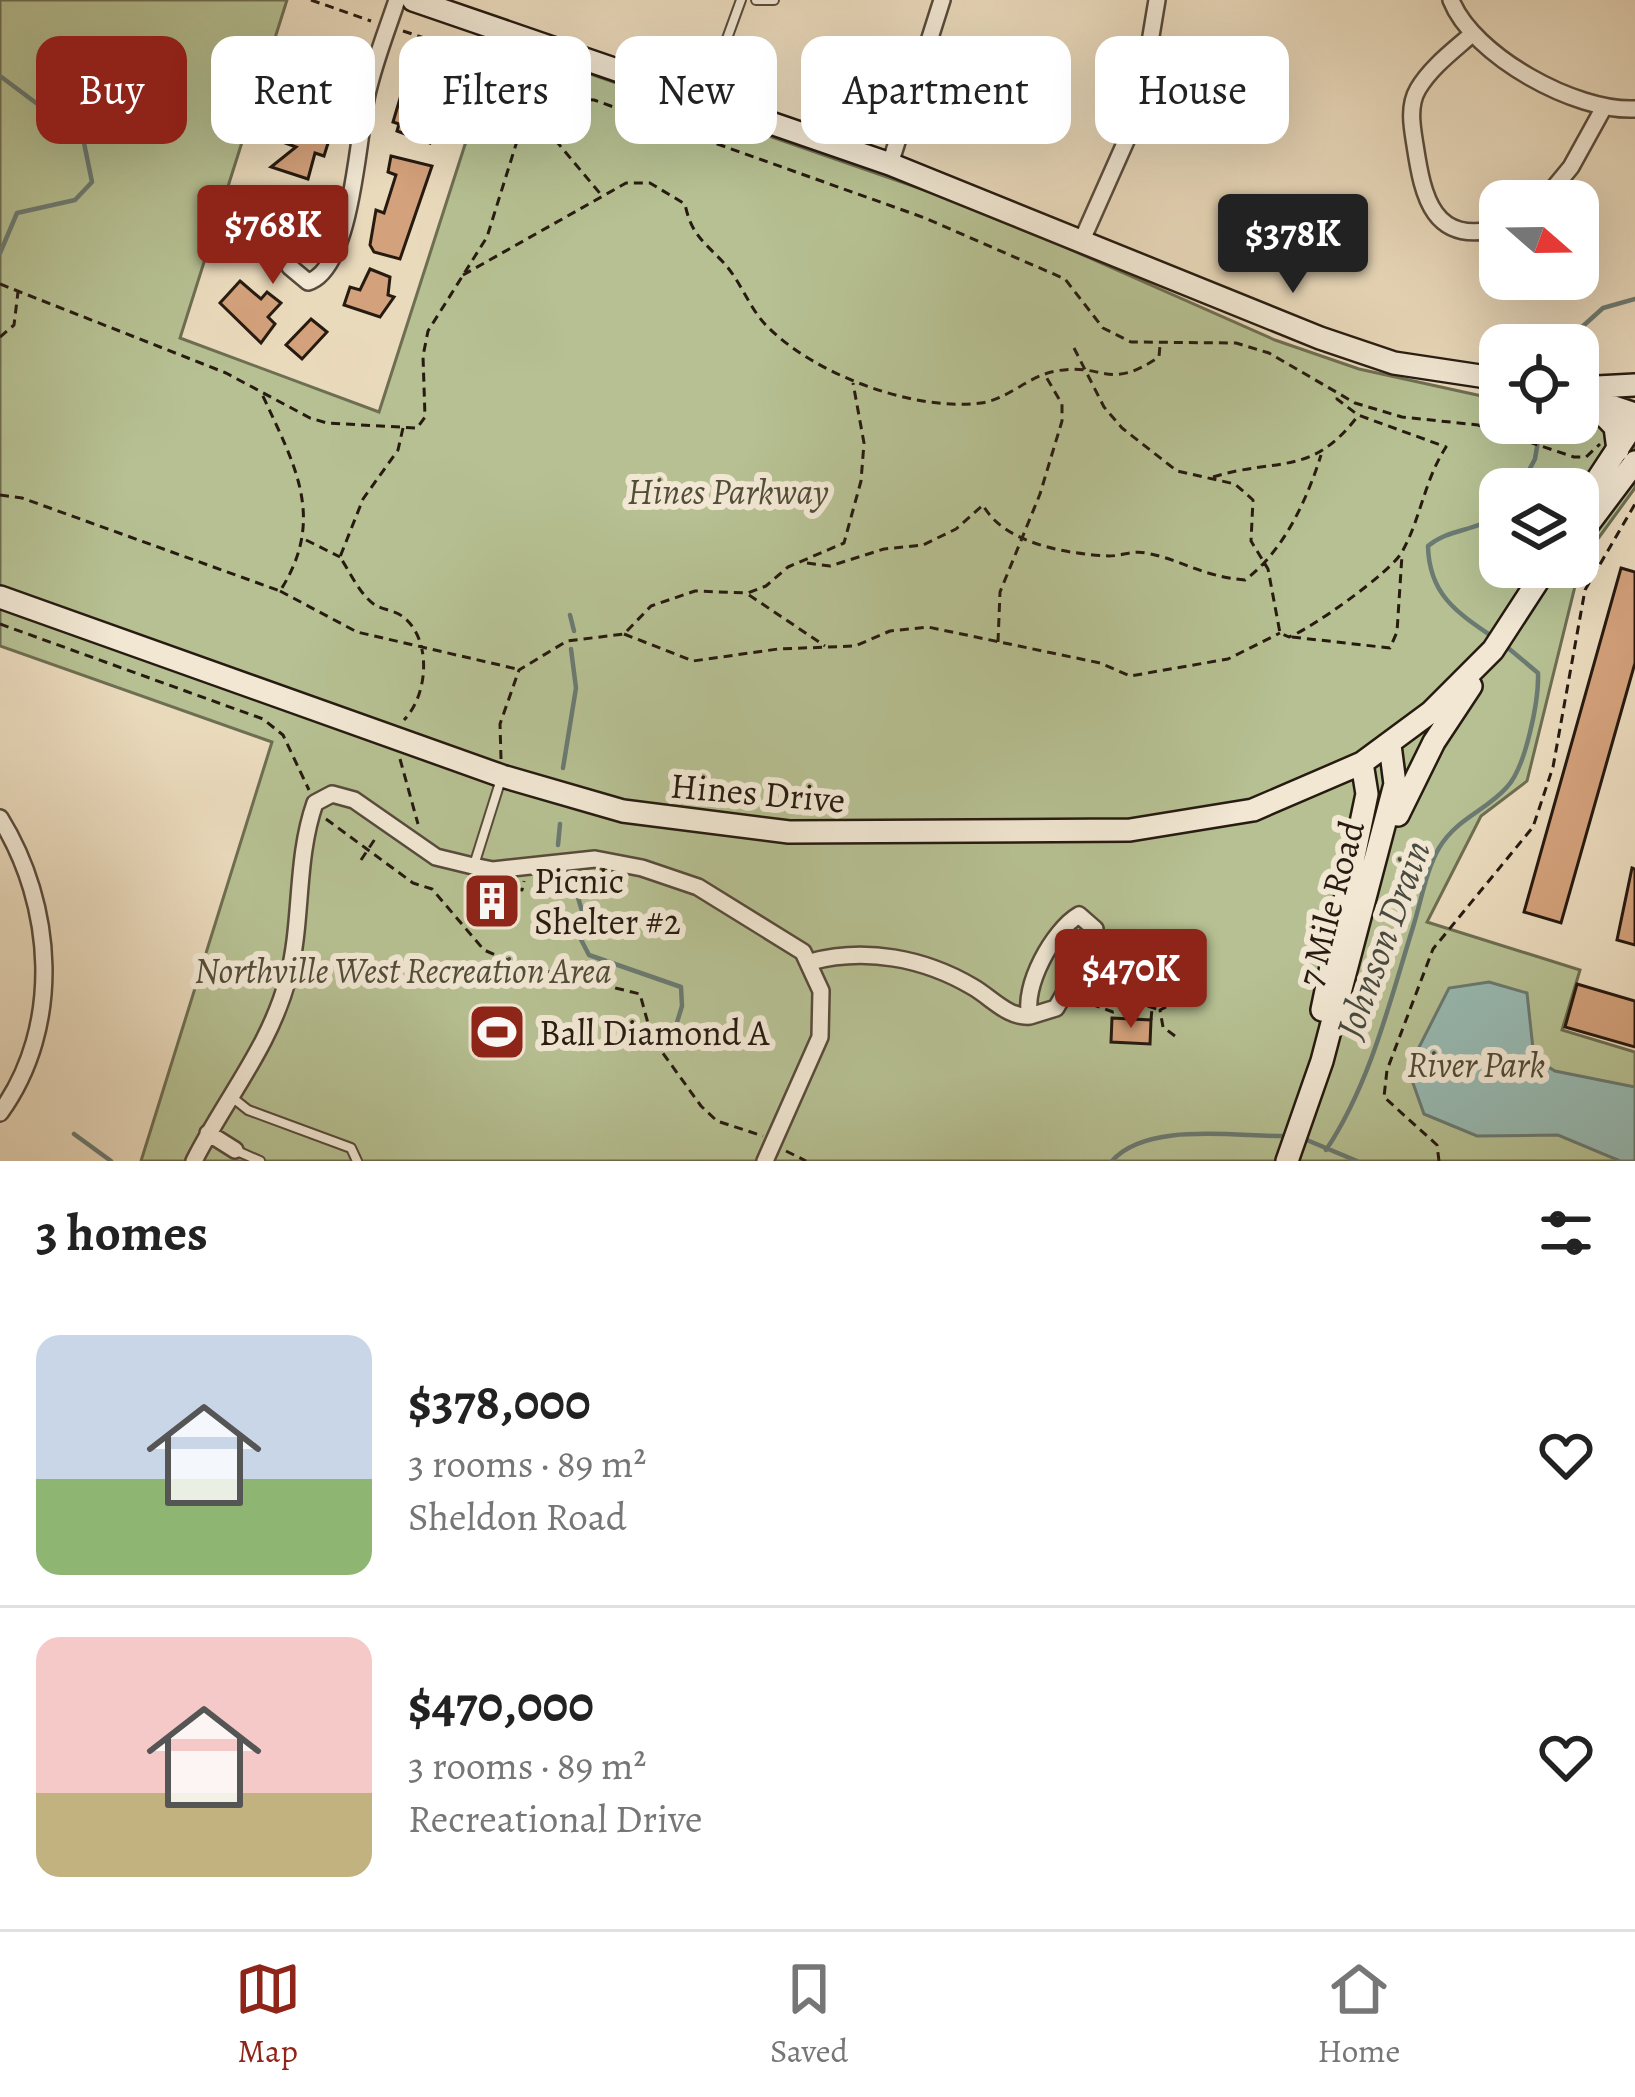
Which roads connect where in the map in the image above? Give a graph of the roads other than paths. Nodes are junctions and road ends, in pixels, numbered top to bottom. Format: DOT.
graph roads {
  1 [pos="397,0"];
  2 [pos="413,0"];
  3 [pos="741,0"];
  4 [pos="756,0"];
  5 [pos="774,0"];
  6 [pos="942,0"];
  7 [pos="1157,0"];
  8 [pos="1451,0"];
  9 [pos="1472,34"];
  10 [pos="728,36"];
  11 [pos="615,69"];
  12 [pos="1603,109"];
  13 [pos="1635,109"];
  14 [pos="777,125"];
  15 [pos="890,164"];
  16 [pos="1561,180"];
  17 [pos="1479,230"];
  18 [pos="1082,240"];
  19 [pos="335,242"];
  20 [pos="1479,375"];
  21 [pos="1635,385"];
  22 [pos="1599,391"];
  23 [pos="1599,410"];
  24 [pos="1628,436"];
  25 [pos="1599,478"];
  26 [pos="1599,495"];
  27 [pos="1534,588"];
  28 [pos="0,597"];
  29 [pos="1491,652"];
  30 [pos="1390,745"];
  31 [pos="1362,763"];
  32 [pos="502,776"];
  33 [pos="0,818"];
  34 [pos="473,866"];
  35 [pos="1360,917"];
  36 [pos="809,962"];
  37 [pos="1030,1016"];
  38 [pos="1315,1075"];
  39 [pos="232,1096"];
  40 [pos="0,1113"];
  41 [pos="208,1133"];
  42 [pos="249,1157"];
  43 [pos="1288,1160"];
  44 [pos="194,1161"];
  45 [pos="357,1161"];
  46 [pos="765,1161"];
  1 -- 19 [label="street"];
  2 -- 11 [label="street"];
  3 -- 10 [label="lane"];
  4 -- 5 [label="lane"];
  6 -- 15 [label="street"];
  7 -- 18 [label="street"];
  8 -- 9 [label="street"];
  9 -- 12 [label="street"];
  9 -- 17 [label="street"];
  12 -- 13 [label="street"];
  12 -- 16 [label="street"];
  14 -- 15 [label="street"];
  15 -- 18 [label="street"];
  18 -- 20 [label="street"];
  21 -- 22 [label="street"];
  23 -- 24 [label="street"];
  24 -- 25 [label="street"];
  24 -- 26 [label="street"];
  27 -- 29 [label="street"];
  28 -- 32 [label="street, Hines Drive"];
  29 -- 30 [label="street, Hines Drive"];
  29 -- 35 [label="street"];
  30 -- 31 [label="street, Hines Drive"];
  30 -- 35 [label="street, 7 Mile Road"];
  31 -- 32 [label="street, Hines Drive"];
  31 -- 38 [label="street, 7 Mile Road"];
  32 -- 34 [label="lane"];
  33 -- 40 [label="street"];
  34 -- 36 [label="street"];
  34 -- 39 [label="street"];
  35 -- 38 [label="street, 7 Mile Road"];
  36 -- 37 [label="street"];
  36 -- 46 [label="street"];
  37 -- 37 [label="street"];
  38 -- 43 [label="street, 7 Mile Road"];
  39 -- 41 [label="street"];
  39 -- 45 [label="lane"];
  41 -- 42 [label="street"];
  41 -- 44 [label="street"];
}
